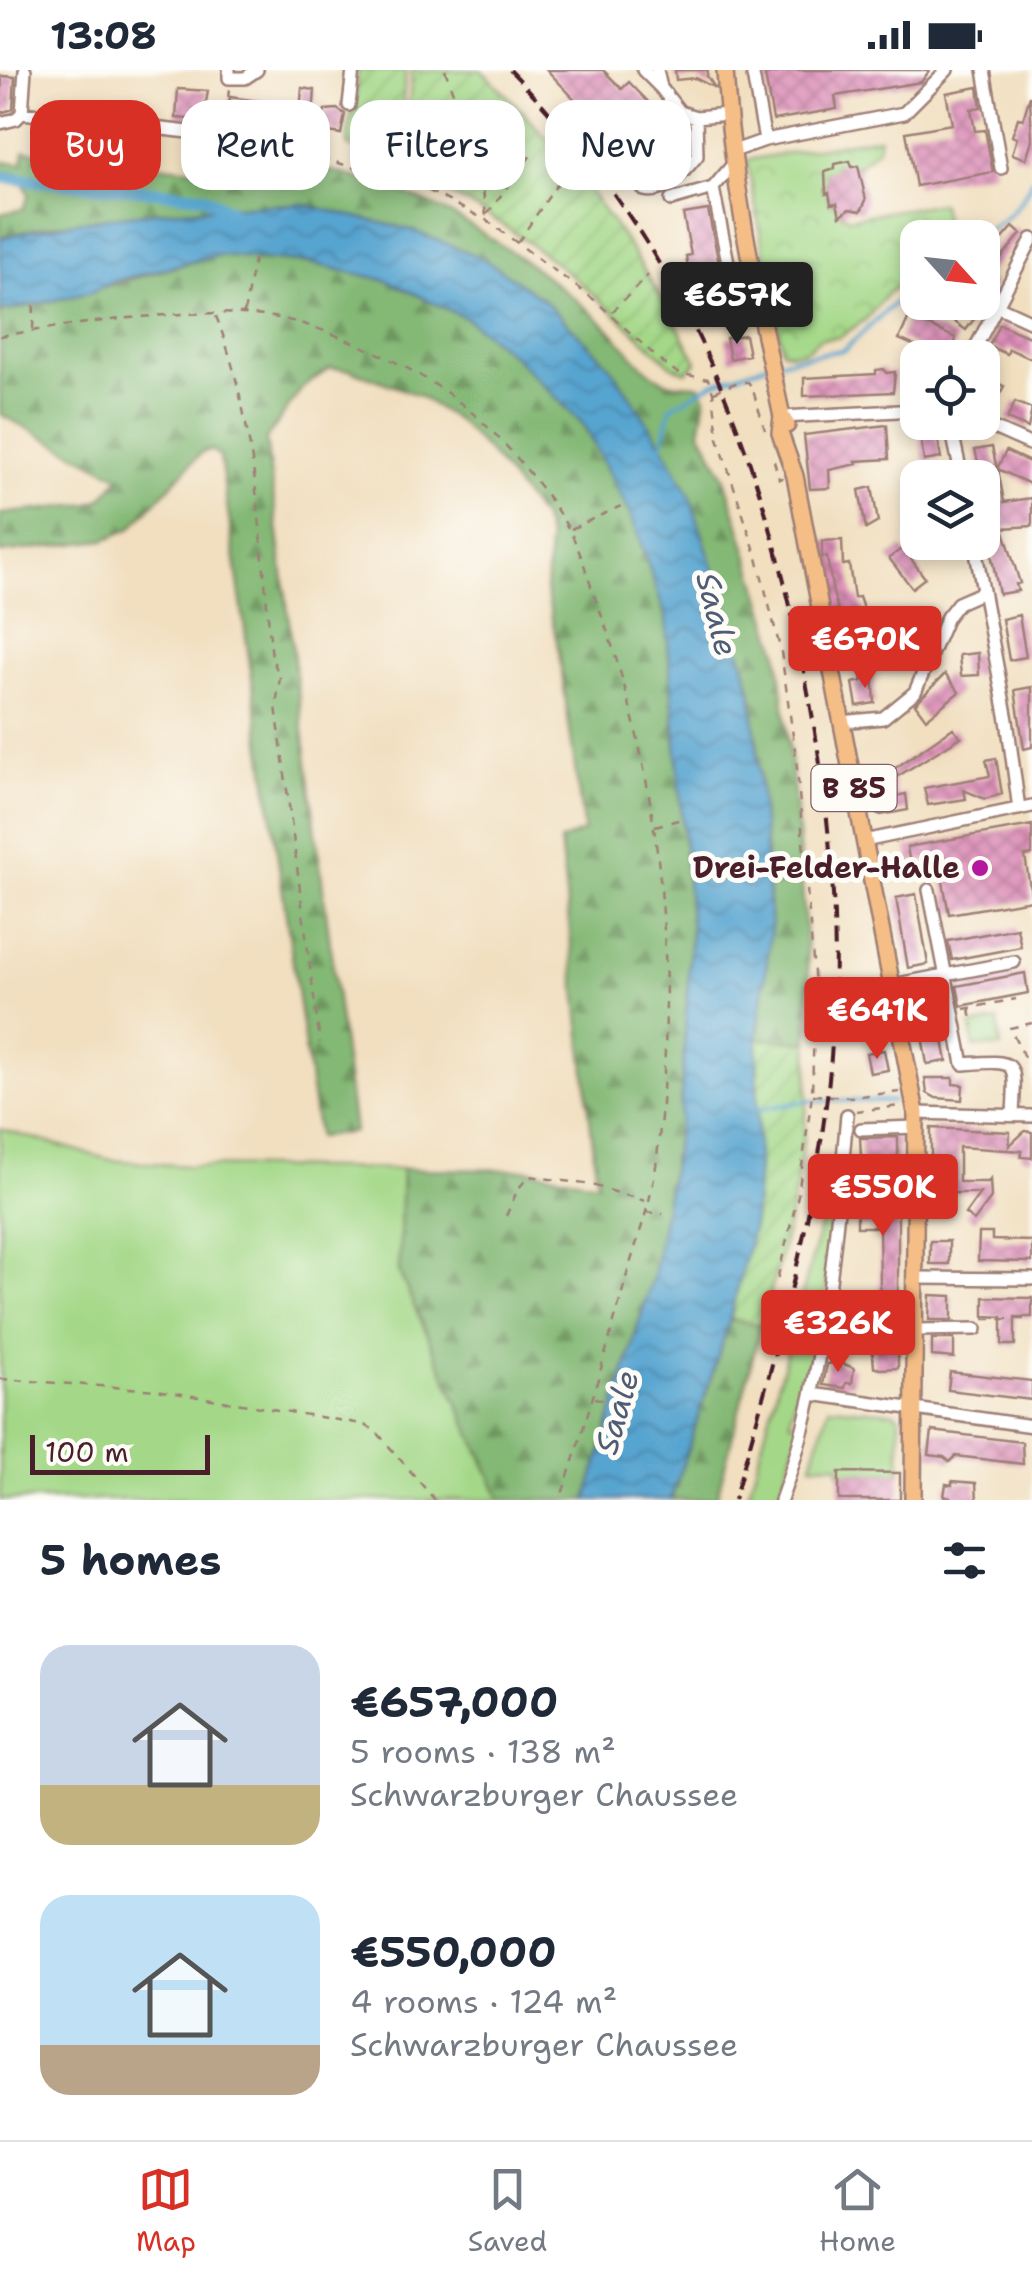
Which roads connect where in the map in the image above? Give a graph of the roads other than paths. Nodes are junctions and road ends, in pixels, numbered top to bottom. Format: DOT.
graph roads {
  1 [pos="25,70"];
  2 [pos="257,70"];
  3 [pos="354,70"];
  4 [pos="643,70"];
  5 [pos="657,70"];
  6 [pos="715,70"];
  7 [pos="725,70"];
  8 [pos="752,70"];
  9 [pos="948,70"];
  10 [pos="984,70"];
  11 [pos="229,74"];
  12 [pos="661,88"];
  13 [pos="351,100"];
  14 [pos="670,100"];
  15 [pos="22,114"];
  16 [pos="728,114"];
  17 [pos="691,115"];
  18 [pos="696,117"];
  19 [pos="0,123"];
  20 [pos="181,131"];
  21 [pos="765,140"];
  22 [pos="734,157"];
  23 [pos="691,160"];
  24 [pos="1001,168"];
  25 [pos="713,188"];
  26 [pos="671,200"];
  27 [pos="1032,239"];
  28 [pos="734,292"];
  29 [pos="758,294"];
  30 [pos="709,296"];
  31 [pos="1000,297"];
  32 [pos="1000,308"];
  33 [pos="1032,322"];
  34 [pos="900,411"];
  35 [pos="782,418"];
  36 [pos="1000,431"];
  37 [pos="1032,445"];
  38 [pos="977,560"];
  39 [pos="983,592"];
  40 [pos="841,722"];
  41 [pos="1025,807"];
  42 [pos="864,840"];
  43 [pos="929,890"];
  44 [pos="1014,962"];
  45 [pos="946,975"];
  46 [pos="892,984"];
  47 [pos="1013,1114"];
  48 [pos="847,1115"];
  49 [pos="1032,1116"];
  50 [pos="916,1120"];
  51 [pos="861,1129"];
  52 [pos="916,1278"];
  53 [pos="1032,1280"];
  54 [pos="979,1324"];
  55 [pos="915,1330"];
  56 [pos="812,1394"];
  57 [pos="914,1410"];
  58 [pos="1032,1426"];
  59 [pos="781,1500"];
  60 [pos="913,1500"];
  1 -- 15 [label="street"];
  2 -- 11 [label="street"];
  3 -- 13 [label="street"];
  4 -- 12 [label="street"];
  5 -- 12 [label="street"];
  6 -- 16 [label="main road, B 85"];
  7 -- 16 [label="main road, B 85"];
  8 -- 21 [label="street"];
  9 -- 21 [label="street"];
  10 -- 24 [label="street"];
  12 -- 14 [label="street"];
  15 -- 19 [label="street"];
  15 -- 20 [label="street"];
  16 -- 18 [label="street"];
  16 -- 22 [label="main road, B 85"];
  17 -- 18 [label="street"];
  18 -- 23 [label="street"];
  21 -- 22 [label="street"];
  22 -- 25 [label="street"];
  22 -- 29 [label="main road, B 85"];
  25 -- 26 [label="street"];
  25 -- 28 [label="street"];
  27 -- 31 [label="street"];
  28 -- 29 [label="street"];
  28 -- 30 [label="street"];
  29 -- 35 [label="main road, B 85"];
  32 -- 33 [label="street"];
  34 -- 35 [label="street"];
  35 -- 40 [label="main road, B 85"];
  36 -- 37 [label="street"];
  38 -- 39 [label="street"];
  39 -- 40 [label="street"];
  39 -- 41 [label="street"];
  40 -- 42 [label="main road, B 85"];
  41 -- 42 [label="street"];
  42 -- 46 [label="main road, B 85"];
  43 -- 45 [label="street"];
  44 -- 45 [label="street"];
  45 -- 46 [label="street"];
  45 -- 47 [label="street"];
  46 -- 50 [label="main road, B 85"];
  47 -- 49 [label="street"];
  47 -- 50 [label="street"];
  48 -- 56 [label="street"];
  50 -- 51 [label="street"];
  50 -- 52 [label="main road, B 85"];
  52 -- 53 [label="street"];
  52 -- 55 [label="main road, B 85"];
  54 -- 55 [label="street"];
  55 -- 57 [label="main road, B 85"];
  56 -- 57 [label="street"];
  56 -- 59 [label="street"];
  57 -- 58 [label="street"];
  57 -- 60 [label="main road, B 85"];
}
